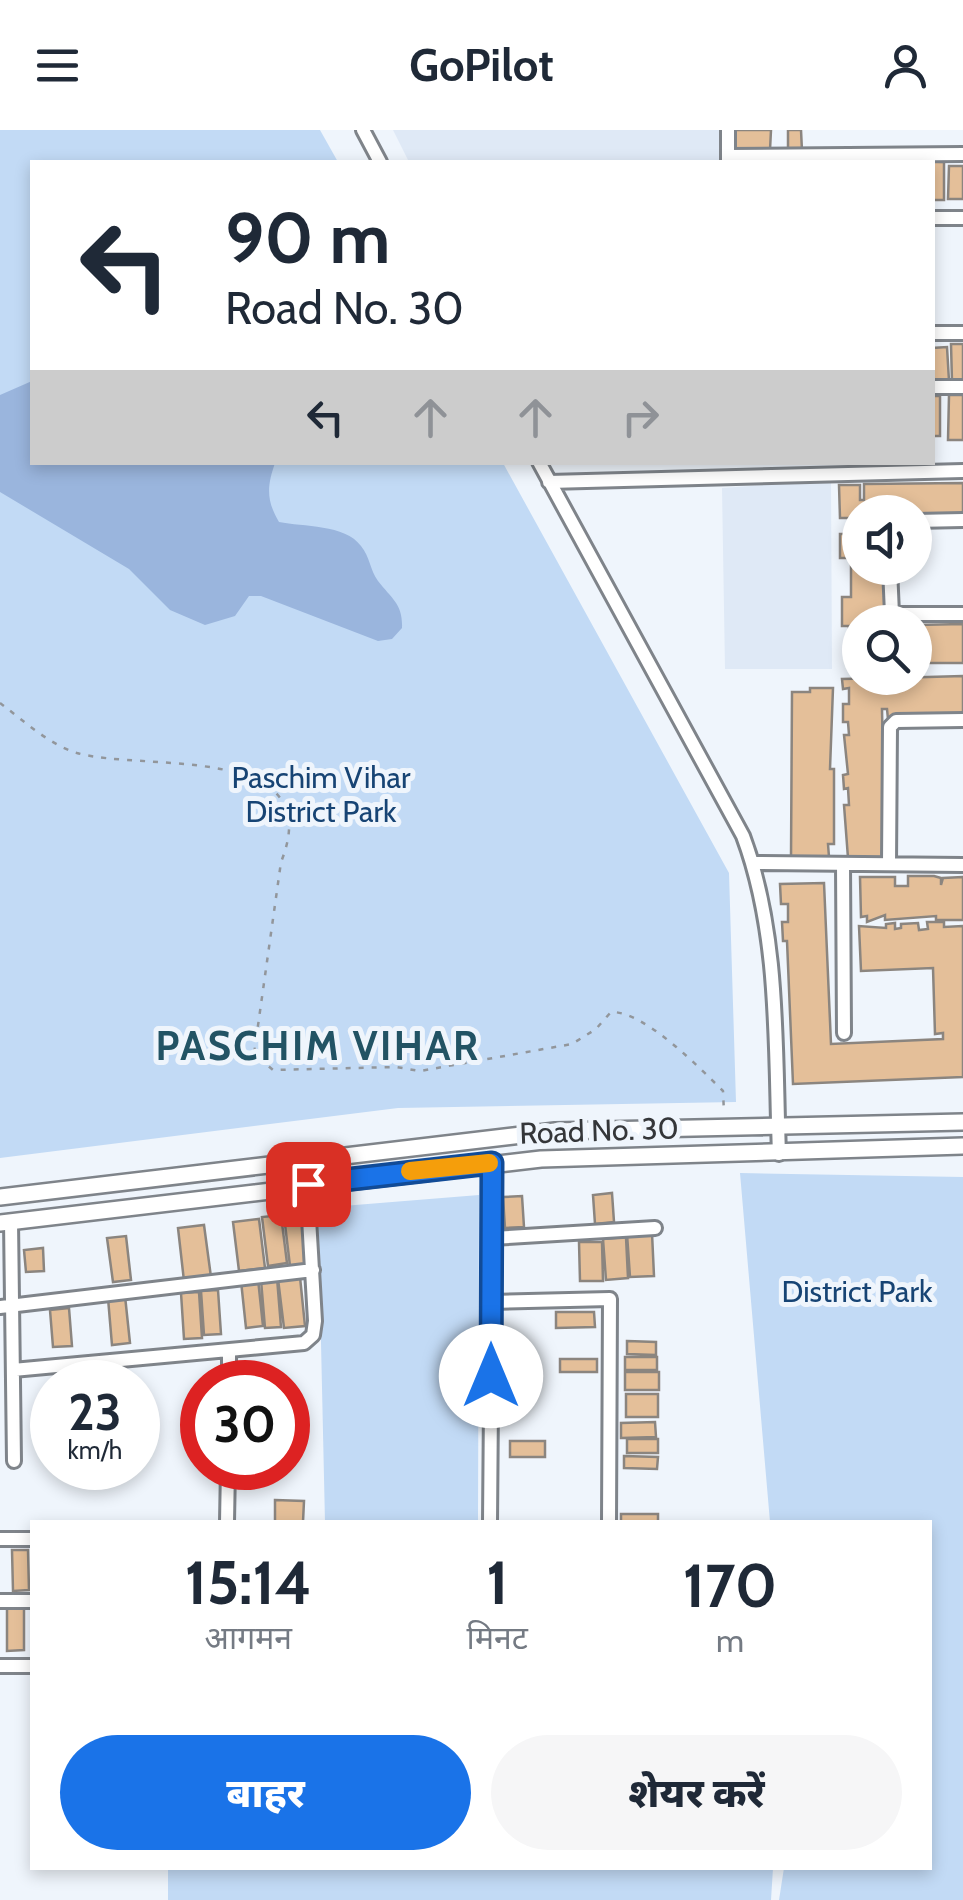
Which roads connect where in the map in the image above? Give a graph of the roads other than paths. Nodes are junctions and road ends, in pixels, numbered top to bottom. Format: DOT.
graph roads {
  1 [pos="363,130"];
  2 [pos="728,130"];
  3 [pos="963,154"];
  4 [pos="728,159"];
  5 [pos="379,160"];
  6 [pos="935,218"];
  7 [pos="963,218"];
  8 [pos="935,332"];
  9 [pos="963,333"];
  10 [pos="935,387"];
  11 [pos="963,387"];
  12 [pos="540,465"];
  13 [pos="729,470"];
  14 [pos="963,471"];
  15 [pos="549,482"];
  16 [pos="963,520"];
  17 [pos="932,521"];
  18 [pos="891,585"];
  19 [pos="963,614"];
  20 [pos="963,720"];
  21 [pos="753,863"];
  22 [pos="843,864"];
  23 [pos="889,864"];
  24 [pos="963,865"];
  25 [pos="844,1033"];
  26 [pos="963,1122"];
  27 [pos="778,1129"];
  28 [pos="963,1146"];
  29 [pos="778,1154"];
  30 [pos="492,1163"];
  31 [pos="308,1184"];
  32 [pos="0,1197"];
  33 [pos="6,1222"];
  34 [pos="655,1228"];
  35 [pos="492,1238"];
  36 [pos="313,1270"];
  37 [pos="492,1302"];
  38 [pos="6,1306"];
  39 [pos="229,1352"];
  40 [pos="229,1360"];
  41 [pos="13,1370"];
  42 [pos="14,1461"];
  43 [pos="228,1490"];
  44 [pos="227,1520"];
  45 [pos="490,1520"];
  46 [pos="609,1520"];
  47 [pos="0,1539"];
  48 [pos="30,1539"];
  49 [pos="0,1601"];
  50 [pos="30,1601"];
  51 [pos="0,1666"];
  52 [pos="30,1666"];
  1 -- 5 [label="street"];
  2 -- 4 [label="street"];
  3 -- 4 [label="street"];
  6 -- 7 [label="street"];
  8 -- 9 [label="street"];
  10 -- 11 [label="street"];
  12 -- 15 [label="street"];
  13 -- 14 [label="street"];
  13 -- 15 [label="street"];
  15 -- 21 [label="street"];
  16 -- 17 [label="street"];
  18 -- 19 [label="street"];
  20 -- 23 [label="street"];
  21 -- 22 [label="street"];
  21 -- 27 [label="street"];
  22 -- 23 [label="street"];
  22 -- 25 [label="street"];
  23 -- 24 [label="street"];
  26 -- 27 [label="street, Road No. 30"];
  27 -- 29 [label="street"];
  27 -- 32 [label="street, Road No. 30"];
  28 -- 29 [label="street, Road No. 30"];
  29 -- 30 [label="street, Road No. 30"];
  30 -- 31 [label="street, Road No. 30"];
  30 -- 35 [label="street"];
  31 -- 33 [label="street, Road No. 30"];
  31 -- 36 [label="street"];
  33 -- 38 [label="street"];
  34 -- 35 [label="street"];
  35 -- 37 [label="street"];
  36 -- 38 [label="street"];
  36 -- 39 [label="street"];
  37 -- 45 [label="street"];
  37 -- 46 [label="street"];
  38 -- 41 [label="street"];
  39 -- 40 [label="street"];
  39 -- 41 [label="street"];
  41 -- 42 [label="street"];
  43 -- 44 [label="street"];
  47 -- 48 [label="street"];
  49 -- 50 [label="street"];
  51 -- 52 [label="street"];
}
